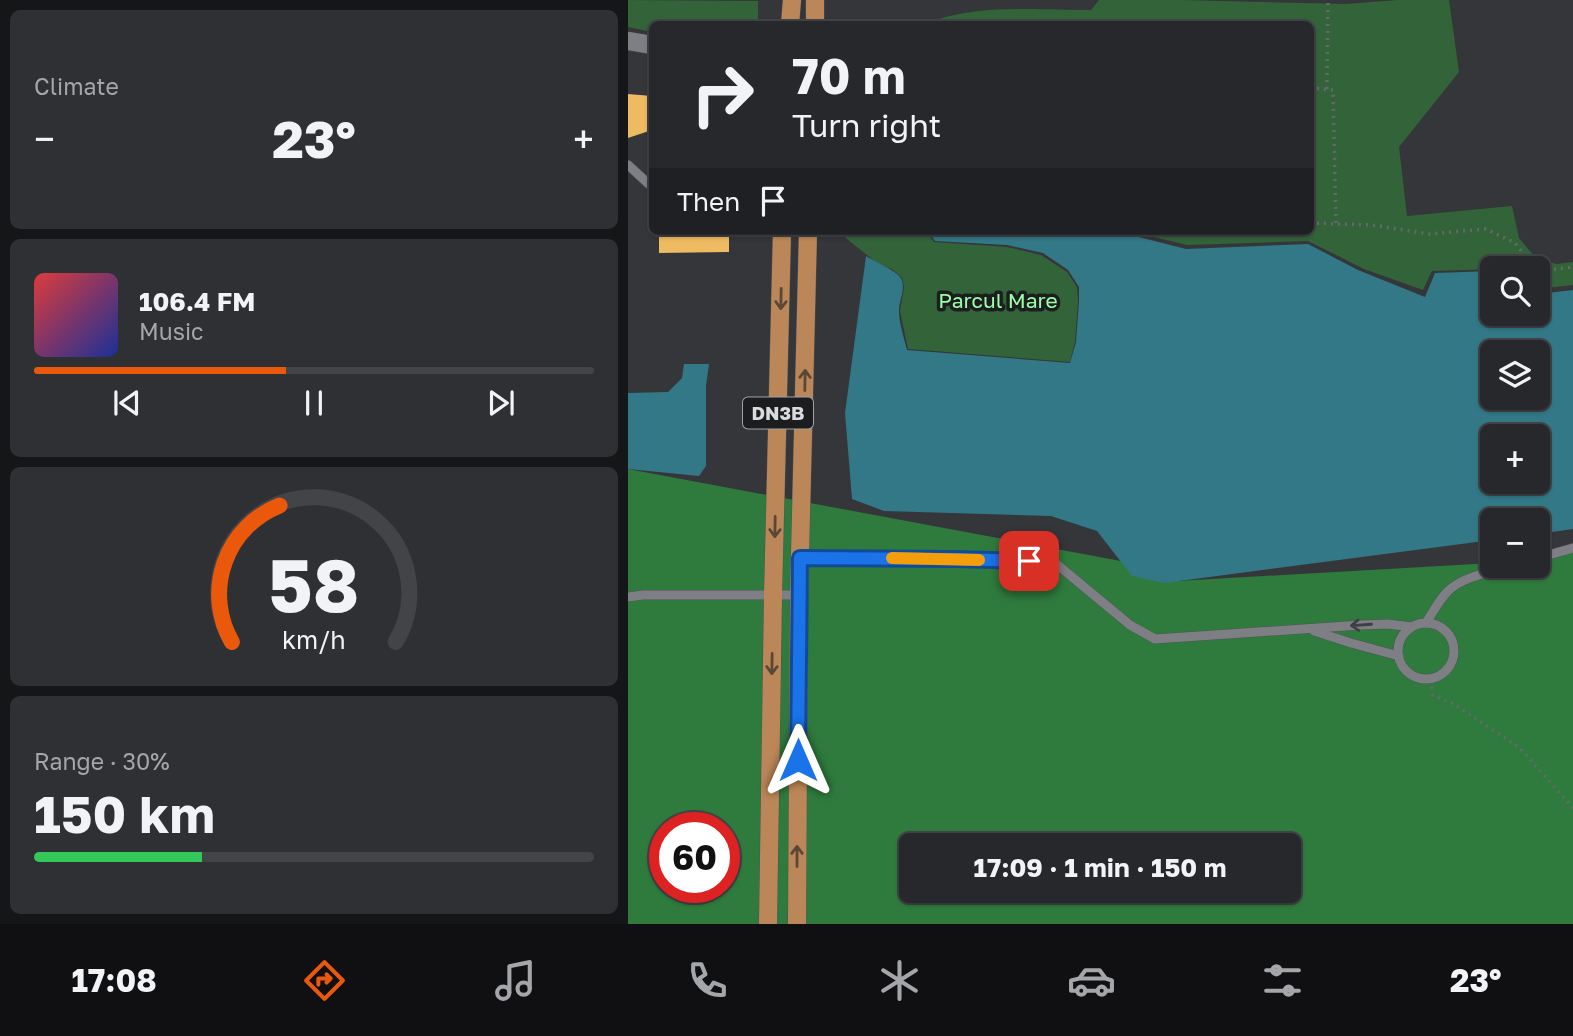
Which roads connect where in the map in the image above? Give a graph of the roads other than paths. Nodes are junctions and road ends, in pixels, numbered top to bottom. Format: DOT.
graph roads {
  1 [pos="792,0"];
  2 [pos="815,0"];
  3 [pos="790,21"];
  4 [pos="815,21"];
  5 [pos="628,41"];
  6 [pos="649,44"];
  7 [pos="628,165"];
  8 [pos="649,184"];
  9 [pos="782,235"];
  10 [pos="808,235"];
  11 [pos="1573,548"];
  12 [pos="1550,555"];
  13 [pos="800,558"];
  14 [pos="1480,576"];
  15 [pos="799,595"];
  16 [pos="773,596"];
  17 [pos="628,597"];
  18 [pos="1426,623"];
  19 [pos="1412,627"];
  20 [pos="1309,629"];
  21 [pos="1399,656"];
  22 [pos="768,924"];
  23 [pos="797,924"];
  1 -- 3 [label="main road"];
  2 -- 4 [label="main road"];
  5 -- 6 [label="street"];
  7 -- 8 [label="lane"];
  9 -- 16 [label="main road, DN3B, one-way"];
  13 -- 10 [label="main road, DN3B, one-way"];
  11 -- 12 [label="lane"];
  13 -- 15 [label="main road, DN3B"];
  13 -- 20 [label="lane"];
  14 -- 18 [label="lane"];
  15 -- 16 [label="lane"];
  23 -- 15 [label="main road, DN3B, one-way"];
  16 -- 17 [label="lane"];
  16 -- 22 [label="main road, DN3B, one-way"];
  18 -- 19 [label="lane"];
  18 -- 21 [label="lane"];
  19 -- 20 [label="lane, one-way"];
  19 -- 21 [label="lane"];
  20 -- 21 [label="lane"];
}
